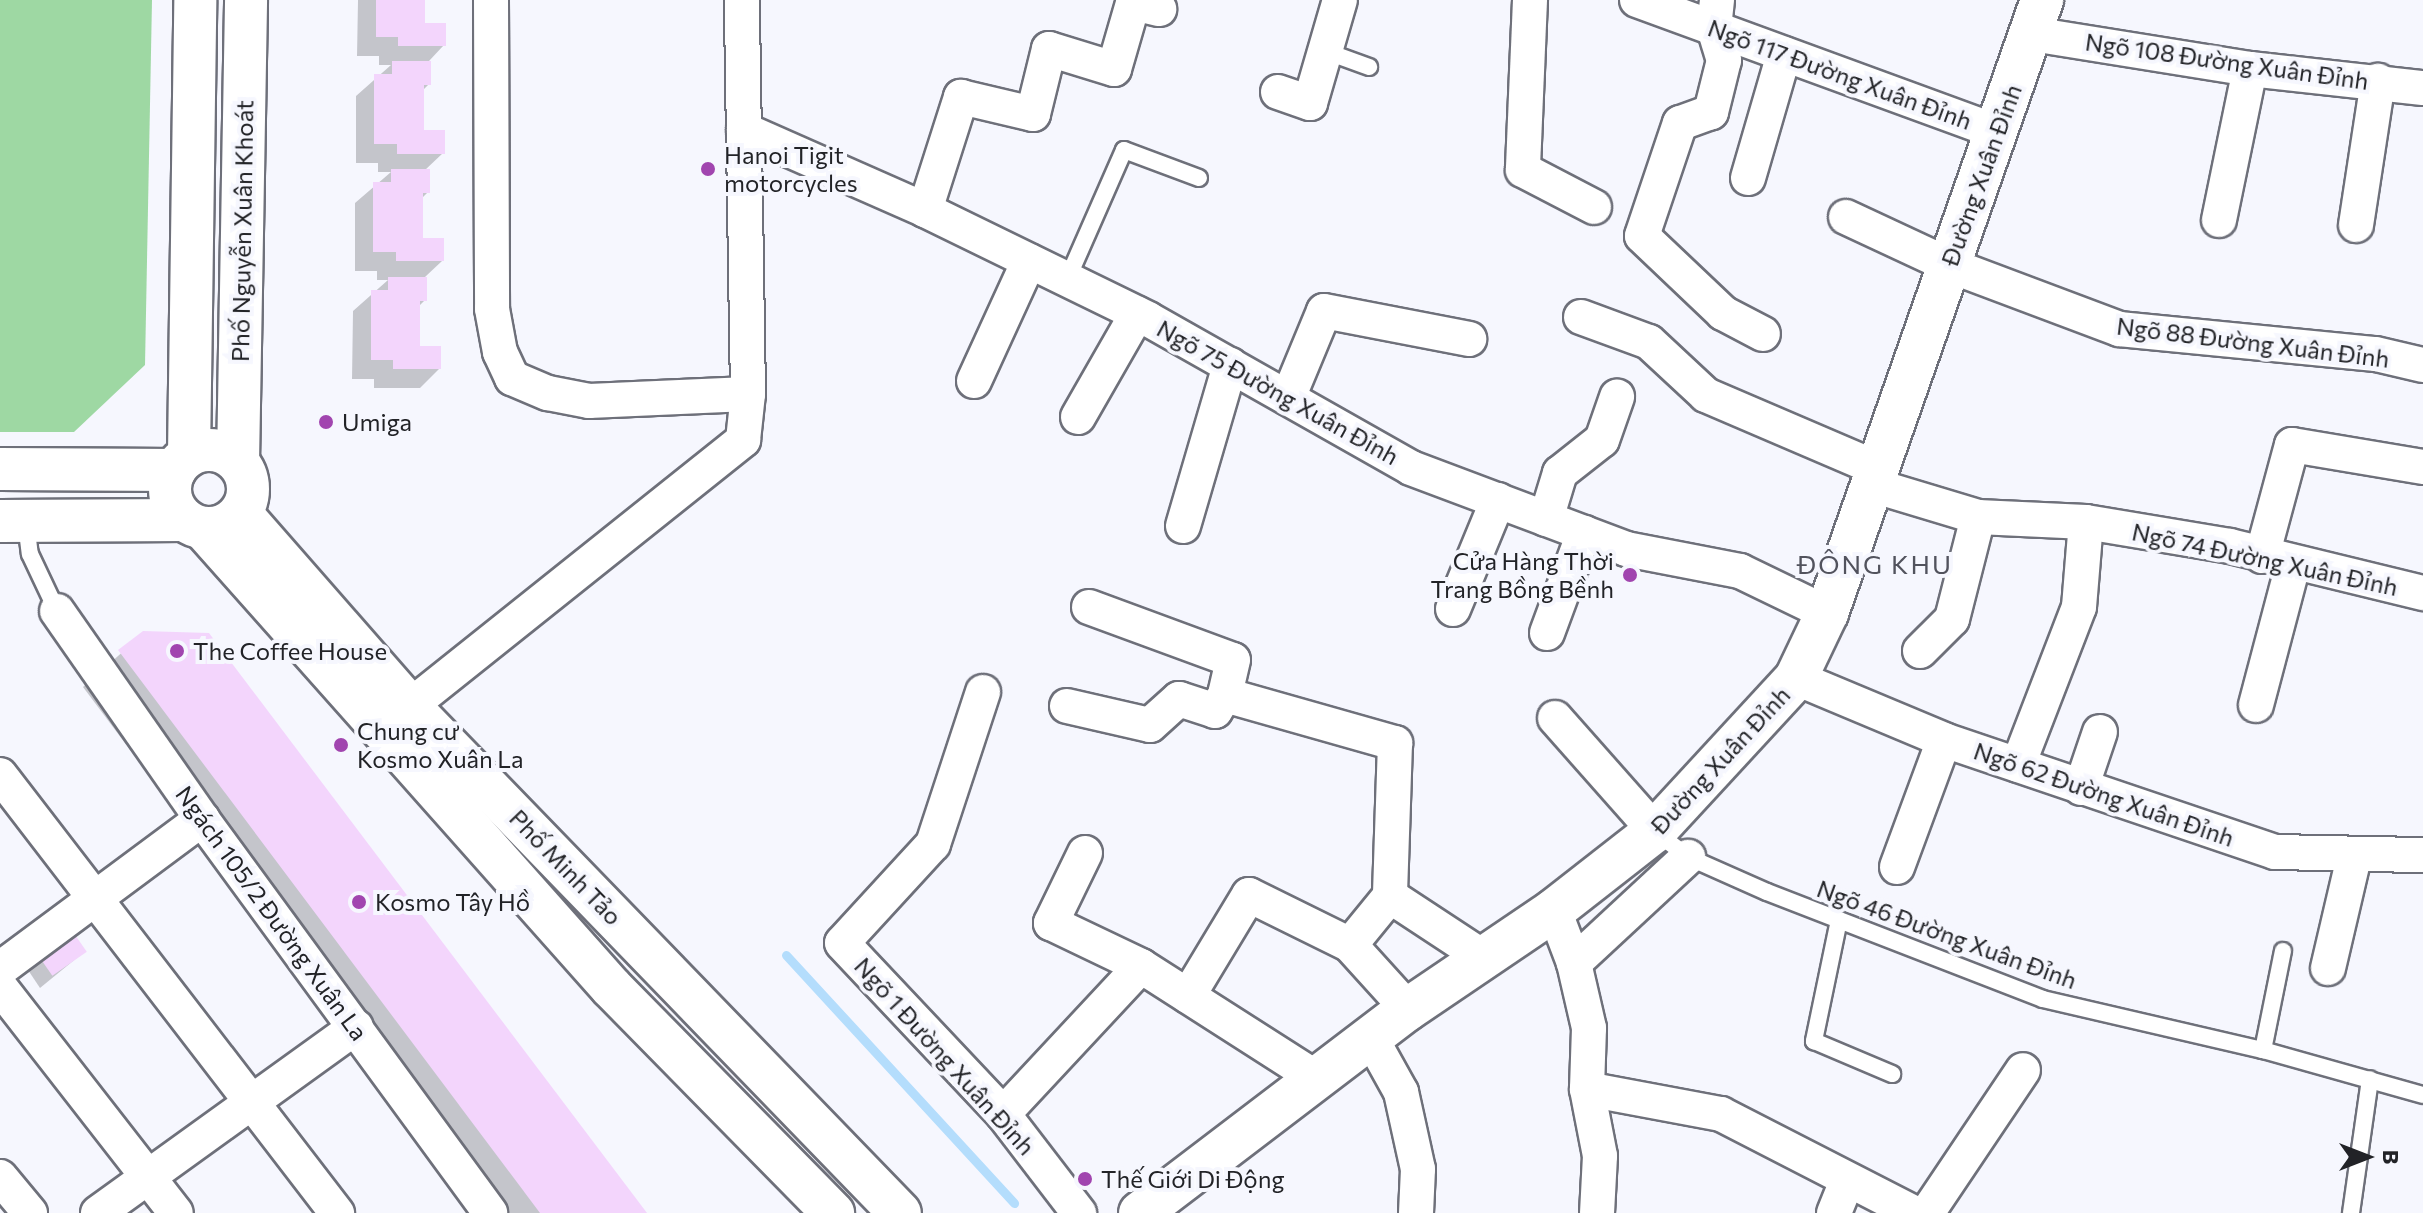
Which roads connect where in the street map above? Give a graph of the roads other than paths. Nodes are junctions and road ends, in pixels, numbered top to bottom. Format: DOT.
graph roads {
  1 [pos="195,0"];
  2 [pos="246,0"];
  3 [pos="491,0"];
  4 [pos="742,0"];
  5 [pos="1340,0"];
  6 [pos="1530,0"];
  7 [pos="1637,0"];
  8 [pos="1159,9"];
  9 [pos="1716,14"];
  10 [pos="2037,17"];
  11 [pos="1325,51"];
  12 [pos="1784,54"];
  13 [pos="1369,67"];
  14 [pos="2250,69"];
  15 [pos="2378,81"];
  16 [pos="2423,88"];
  17 [pos="1278,92"];
  18 [pos="744,130"];
  19 [pos="1997,132"];
  20 [pos="1199,178"];
  21 [pos="1748,178"];
  22 [pos="1594,207"];
  23 [pos="925,210"];
  24 [pos="1846,217"];
  25 [pos="2219,220"];
  26 [pos="2356,225"];
  27 [pos="1029,261"];
  28 [pos="1949,265"];
  29 [pos="1067,280"];
  30 [pos="1137,314"];
  31 [pos="1581,317"];
  32 [pos="1763,334"];
  33 [pos="1469,339"];
  34 [pos="1230,365"];
  35 [pos="2423,365"];
  36 [pos="974,381"];
  37 [pos="748,394"];
  38 [pos="1617,397"];
  39 [pos="1288,398"];
  40 [pos="1078,417"];
  41 [pos="238,462"];
  42 [pos="182,463"];
  43 [pos="2423,467"];
  44 [pos="0,469"];
  45 [pos="1874,476"];
  46 [pos="1498,500"];
  47 [pos="1978,517"];
  48 [pos="1546,519"];
  49 [pos="13,521"];
  50 [pos="210,521"];
  51 [pos="2086,522"];
  52 [pos="1183,526"];
  53 [pos="1584,533"];
  54 [pos="2278,560"];
  55 [pos="2423,593"];
  56 [pos="1089,607"];
  57 [pos="1453,609"];
  58 [pos="57,611"];
  59 [pos="1827,613"];
  60 [pos="1547,633"];
  61 [pos="1920,651"];
  62 [pos="1796,678"];
  63 [pos="983,692"];
  64 [pos="1225,695"];
  65 [pos="2256,705"];
  66 [pos="1067,706"];
  67 [pos="394,718"];
  68 [pos="1555,718"];
  69 [pos="2100,732"];
  70 [pos="1944,740"];
  71 [pos="2018,765"];
  72 [pos="0,775"];
  73 [pos="2081,788"];
  74 [pos="202,819"];
  75 [pos="1655,831"];
  76 [pos="1085,853"];
  77 [pos="2423,855"];
  78 [pos="1688,857"];
  79 [pos="2354,857"];
  80 [pos="1897,867"];
  81 [pos="1390,896"];
  82 [pos="93,897"];
  83 [pos="1554,910"];
  84 [pos="1839,920"];
  85 [pos="1350,945"];
  86 [pos="2283,951"];
  87 [pos="1483,957"];
  88 [pos="1574,963"];
  89 [pos="1141,966"];
  90 [pos="2328,968"];
  91 [pos="0,969"];
  92 [pos="0,987"];
  93 [pos="1188,996"];
  94 [pos="1408,1009"];
  95 [pos="356,1027"];
  96 [pos="1371,1038"];
  97 [pos="2263,1050"];
  98 [pos="2023,1070"];
  99 [pos="1892,1074"];
  100 [pos="1318,1079"];
  101 [pos="2370,1079"];
  102 [pos="1587,1089"];
  103 [pos="2423,1095"];
  104 [pos="255,1103"];
  105 [pos="1003,1114"];
  106 [pos="0,1177"];
  107 [pos="149,1177"];
  108 [pos="1847,1180"];
  109 [pos="30,1213"];
  110 [pos="98,1213"];
  111 [pos="176,1213"];
  112 [pos="337,1213"];
  113 [pos="490,1213"];
  114 [pos="833,1213"];
  115 [pos="900,1213"];
  116 [pos="1079,1213"];
  117 [pos="1140,1213"];
  118 [pos="1416,1213"];
  119 [pos="1598,1213"];
  120 [pos="1834,1213"];
  121 [pos="1914,1213"];
  122 [pos="1927,1213"];
  123 [pos="2351,1213"];
  1 -- 42 [label="street"];
  2 -- 41 [label="street, Phố Nguyễn Xuân Khoát"];
  3 -- 37 [label="street"];
  4 -- 18 [label="street"];
  5 -- 11 [label="street"];
  6 -- 22 [label="street"];
  7 -- 9 [label="street, Ngõ 117 Đường Xuân Đỉnh"];
  8 -- 23 [label="street"];
  9 -- 12 [label="street, Ngõ 117 Đường Xuân Đỉnh"];
  9 -- 32 [label="street"];
  10 -- 14 [label="street, Ngõ 108 Đường Xuân Đỉnh"];
  10 -- 19 [label="street, Đường Xuân Đỉnh"];
  11 -- 13 [label="lane"];
  11 -- 17 [label="street"];
  12 -- 19 [label="street, Ngõ 117 Đường Xuân Đỉnh"];
  12 -- 21 [label="street"];
  14 -- 15 [label="street, Ngõ 108 Đường Xuân Đỉnh"];
  14 -- 25 [label="street"];
  15 -- 16 [label="street, Ngõ 108 Đường Xuân Đỉnh"];
  15 -- 26 [label="street"];
  18 -- 23 [label="street, Ngõ 75 Đường Xuân Đỉnh"];
  18 -- 37 [label="street"];
  19 -- 28 [label="street, Đường Xuân Đỉnh"];
  20 -- 29 [label="lane"];
  23 -- 27 [label="street, Ngõ 75 Đường Xuân Đỉnh"];
  24 -- 28 [label="street, Ngõ 88 Đường Xuân Đỉnh"];
  27 -- 29 [label="street, Ngõ 75 Đường Xuân Đỉnh"];
  27 -- 36 [label="street"];
  28 -- 35 [label="street, Ngõ 88 Đường Xuân Đỉnh"];
  28 -- 45 [label="street, Đường Xuân Đỉnh"];
  29 -- 30 [label="street, Ngõ 75 Đường Xuân Đỉnh"];
  30 -- 34 [label="street, Ngõ 75 Đường Xuân Đỉnh"];
  30 -- 40 [label="street"];
  31 -- 45 [label="street, Ngõ 74 Đường Xuân Đỉnh"];
  33 -- 39 [label="street"];
  34 -- 39 [label="street, Ngõ 75 Đường Xuân Đỉnh"];
  34 -- 52 [label="street"];
  37 -- 67 [label="street"];
  38 -- 48 [label="street"];
  39 -- 46 [label="street, Ngõ 75 Đường Xuân Đỉnh"];
  41 -- 42 [label="street"];
  41 -- 50 [label="street"];
  42 -- 44 [label="street"];
  42 -- 50 [label="street"];
  43 -- 54 [label="street"];
  45 -- 47 [label="street, Ngõ 74 Đường Xuân Đỉnh"];
  45 -- 59 [label="street, Đường Xuân Đỉnh"];
  46 -- 48 [label="street, Ngõ 75 Đường Xuân Đỉnh"];
  46 -- 57 [label="street"];
  47 -- 51 [label="street, Ngõ 74 Đường Xuân Đỉnh"];
  47 -- 61 [label="street"];
  48 -- 53 [label="street, Ngõ 75 Đường Xuân Đỉnh"];
  49 -- 50 [label="street"];
  49 -- 58 [label="lane"];
  50 -- 67 [label="street, Phố Minh Tảo"];
  51 -- 54 [label="street, Ngõ 74 Đường Xuân Đỉnh"];
  51 -- 71 [label="street"];
  53 -- 59 [label="street, Ngõ 75 Đường Xuân Đỉnh"];
  53 -- 60 [label="street"];
  54 -- 55 [label="street, Ngõ 74 Đường Xuân Đỉnh"];
  54 -- 65 [label="street"];
  56 -- 64 [label="street"];
  58 -- 74 [label="street, Ngách 105/2 Đường Xuân La"];
  59 -- 62 [label="street, Đường Xuân Đỉnh"];
  62 -- 70 [label="street, Ngõ 62 Đường Xuân Đỉnh"];
  62 -- 75 [label="street, Đường Xuân Đỉnh"];
  63 -- 105 [label="street, Ngõ 1 Đường Xuân Đỉnh"];
  64 -- 66 [label="street"];
  64 -- 81 [label="street"];
  67 -- 114 [label="street, Phố Minh Tảo"];
  67 -- 115 [label="street, Phố Minh Tảo"];
  68 -- 75 [label="street"];
  69 -- 73 [label="street"];
  70 -- 71 [label="street, Ngõ 62 Đường Xuân Đỉnh"];
  70 -- 80 [label="street"];
  71 -- 73 [label="street, Ngõ 62 Đường Xuân Đỉnh"];
  72 -- 82 [label="street"];
  73 -- 79 [label="street, Ngõ 62 Đường Xuân Đỉnh"];
  74 -- 82 [label="street"];
  74 -- 95 [label="street, Ngách 105/2 Đường Xuân La"];
  75 -- 78 [label="lane, Ngõ 46 Đường Xuân Đỉnh"];
  75 -- 83 [label="street, Đường Xuân Đỉnh"];
  76 -- 89 [label="street"];
  77 -- 79 [label="street, Ngõ 62 Đường Xuân Đỉnh"];
  78 -- 84 [label="lane, Ngõ 46 Đường Xuân Đỉnh"];
  78 -- 88 [label="street"];
  79 -- 90 [label="street"];
  81 -- 85 [label="street"];
  81 -- 87 [label="street"];
  82 -- 91 [label="street"];
  82 -- 104 [label="street"];
  83 -- 87 [label="street, Đường Xuân Đỉnh"];
  83 -- 88 [label="street"];
  84 -- 97 [label="lane, Ngõ 46 Đường Xuân Đỉnh"];
  84 -- 99 [label="lane"];
  85 -- 93 [label="street"];
  85 -- 94 [label="street"];
  86 -- 97 [label="lane"];
  87 -- 94 [label="street, Đường Xuân Đỉnh"];
  88 -- 102 [label="street"];
  89 -- 93 [label="street"];
  89 -- 105 [label="street"];
  92 -- 107 [label="street"];
  93 -- 100 [label="street"];
  94 -- 96 [label="street, Đường Xuân Đỉnh"];
  95 -- 104 [label="street"];
  95 -- 113 [label="street, Ngách 105/2 Đường Xuân La"];
  96 -- 100 [label="street, Đường Xuân Đỉnh"];
  96 -- 118 [label="street"];
  97 -- 101 [label="lane, Ngõ 46 Đường Xuân Đỉnh"];
  98 -- 122 [label="street"];
  100 -- 117 [label="street, Đường Xuân Đỉnh"];
  101 -- 103 [label="lane, Ngõ 46 Đường Xuân Đỉnh"];
  101 -- 123 [label="lane"];
  102 -- 108 [label="street"];
  102 -- 119 [label="street"];
  104 -- 107 [label="street"];
  104 -- 112 [label="street"];
  105 -- 116 [label="street, Ngõ 1 Đường Xuân Đỉnh"];
  106 -- 109 [label="street"];
  107 -- 110 [label="street"];
  107 -- 111 [label="street"];
  108 -- 120 [label="street"];
  108 -- 121 [label="street"];
}
